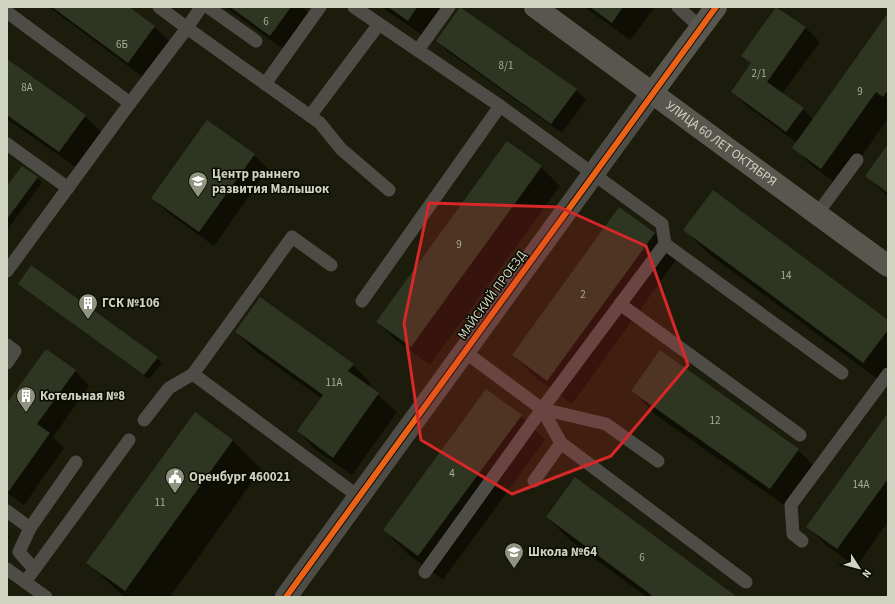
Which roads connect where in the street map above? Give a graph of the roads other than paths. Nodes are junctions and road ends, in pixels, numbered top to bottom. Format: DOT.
graph roads {
  1 [pos="159,7"];
  2 [pos="201,7"];
  3 [pos="208,7"];
  4 [pos="320,7"];
  5 [pos="354,7"];
  6 [pos="449,7"];
  7 [pos="535,7"];
  8 [pos="678,7"];
  9 [pos="716,7"];
  10 [pos="7,12"];
  11 [pos="379,24"];
  12 [pos="187,28"];
  13 [pos="700,28"];
  14 [pos="256,41"];
  15 [pos="418,50"];
  16 [pos="264,84"];
  17 [pos="652,93"];
  18 [pos="130,103"];
  19 [pos="500,106"];
  20 [pos="310,116"];
  21 [pos="7,144"];
  22 [pos="856,160"];
  23 [pos="594,174"];
  24 [pos="68,188"];
  25 [pos="390,190"];
  26 [pos="817,214"];
  27 [pos="665,244"];
  28 [pos="331,265"];
  29 [pos="888,266"];
  30 [pos="7,271"];
  31 [pos="362,301"];
  32 [pos="620,304"];
  33 [pos="7,345"];
  34 [pos="465,352"];
  35 [pos="7,363"];
  36 [pos="842,373"];
  37 [pos="193,374"];
  38 [pos="888,374"];
  39 [pos="542,409"];
  40 [pos="144,420"];
  41 [pos="800,435"];
  42 [pos="129,440"];
  43 [pos="561,443"];
  44 [pos="658,461"];
  45 [pos="76,462"];
  46 [pos="534,481"];
  47 [pos="359,497"];
  48 [pos="7,511"];
  49 [pos="30,528"];
  50 [pos="802,541"];
  51 [pos="7,569"];
  52 [pos="34,569"];
  53 [pos="425,572"];
  54 [pos="25,582"];
  55 [pos="746,582"];
  56 [pos="46,597"];
  57 [pos="286,597"];
  1 -- 12 [label="lane"];
  2 -- 12 [label="lane"];
  3 -- 14 [label="lane"];
  4 -- 16 [label="lane"];
  5 -- 11 [label="lane"];
  6 -- 15 [label="lane"];
  7 -- 17 [label="main road, УЛИЦА 60 ЛЕТ ОКТЯБРЯ"];
  8 -- 13 [label="lane"];
  9 -- 13 [label="main road, МАЙСКИЙ ПРОЕЗД"];
  10 -- 18 [label="lane"];
  11 -- 15 [label="lane"];
  11 -- 20 [label="lane"];
  12 -- 16 [label="lane"];
  12 -- 18 [label="lane"];
  13 -- 17 [label="main road, МАЙСКИЙ ПРОЕЗД"];
  15 -- 19 [label="lane"];
  16 -- 20 [label="lane"];
  17 -- 23 [label="street, МАЙСКИЙ ПРОЕЗД"];
  17 -- 26 [label="main road, УЛИЦА 60 ЛЕТ ОКТЯБРЯ"];
  18 -- 24 [label="lane"];
  19 -- 23 [label="lane"];
  19 -- 31 [label="lane"];
  20 -- 25 [label="lane"];
  21 -- 24 [label="lane"];
  22 -- 26 [label="lane"];
  23 -- 27 [label="lane"];
  23 -- 34 [label="street, МАЙСКИЙ ПРОЕЗД"];
  24 -- 30 [label="lane"];
  26 -- 29 [label="main road, УЛИЦА 60 ЛЕТ ОКТЯБРЯ"];
  27 -- 32 [label="lane"];
  27 -- 36 [label="lane"];
  28 -- 37 [label="lane"];
  32 -- 39 [label="lane"];
  32 -- 41 [label="lane"];
  33 -- 35 [label="lane"];
  34 -- 39 [label="lane"];
  34 -- 47 [label="street, МАЙСКИЙ ПРОЕЗД"];
  37 -- 40 [label="lane"];
  37 -- 47 [label="lane"];
  38 -- 50 [label="lane"];
  39 -- 43 [label="lane"];
  39 -- 44 [label="lane"];
  39 -- 53 [label="lane"];
  42 -- 52 [label="lane"];
  43 -- 46 [label="lane"];
  43 -- 55 [label="lane"];
  45 -- 49 [label="lane"];
  47 -- 57 [label="street, МАЙСКИЙ ПРОЕЗД"];
  48 -- 49 [label="lane"];
  49 -- 52 [label="lane"];
  51 -- 54 [label="lane"];
  52 -- 54 [label="lane"];
  54 -- 56 [label="lane"];
}
